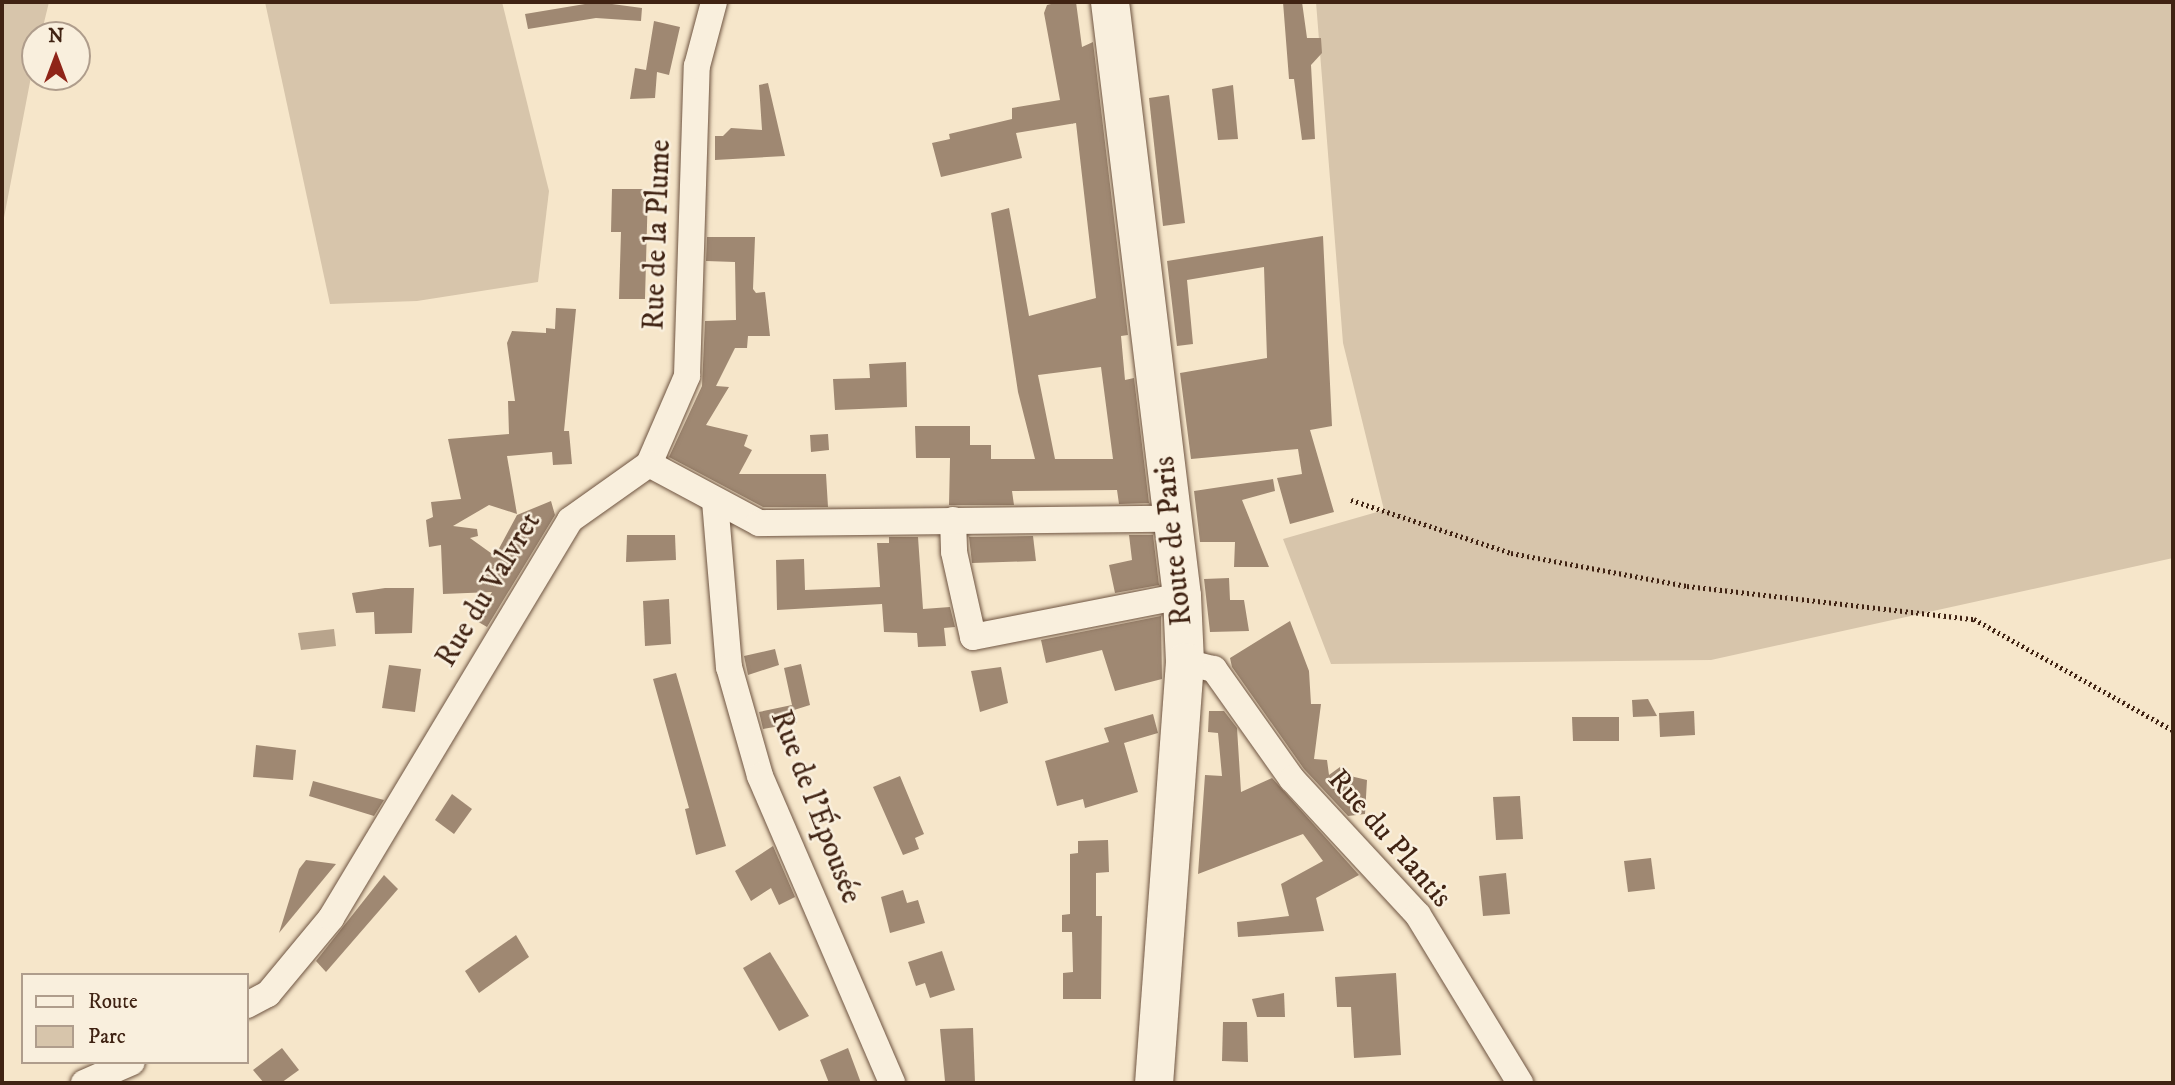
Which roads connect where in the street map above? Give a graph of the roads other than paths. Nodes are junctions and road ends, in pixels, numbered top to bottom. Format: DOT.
graph roads {
  1 [pos="714,2"];
  2 [pos="1110,2"];
  3 [pos="649,464"];
  4 [pos="715,501"];
  5 [pos="1173,519"];
  6 [pos="953,520"];
  7 [pos="1182,596"];
  8 [pos="1185,662"];
  9 [pos="248,1004"];
  10 [pos="127,1064"];
  11 [pos="84,1083"];
  12 [pos="892,1083"];
  13 [pos="1154,1083"];
  14 [pos="1520,1083"];
  1 -- 3 [label="street, Rue de la Plume"];
  2 -- 5 [label="main road, Route de Paris"];
  3 -- 4 [label="street"];
  3 -- 9 [label="street, Rue du Valvret"];
  4 -- 6 [label="street"];
  4 -- 12 [label="street, Rue de l'Épousée"];
  5 -- 6 [label="street"];
  5 -- 7 [label="main road, Route de Paris"];
  6 -- 7 [label="street"];
  7 -- 8 [label="main road, Route de Paris"];
  8 -- 13 [label="main road, Route de Paris"];
  8 -- 14 [label="street, Rue du Plantis"];
  10 -- 11 [label="street"];
}
